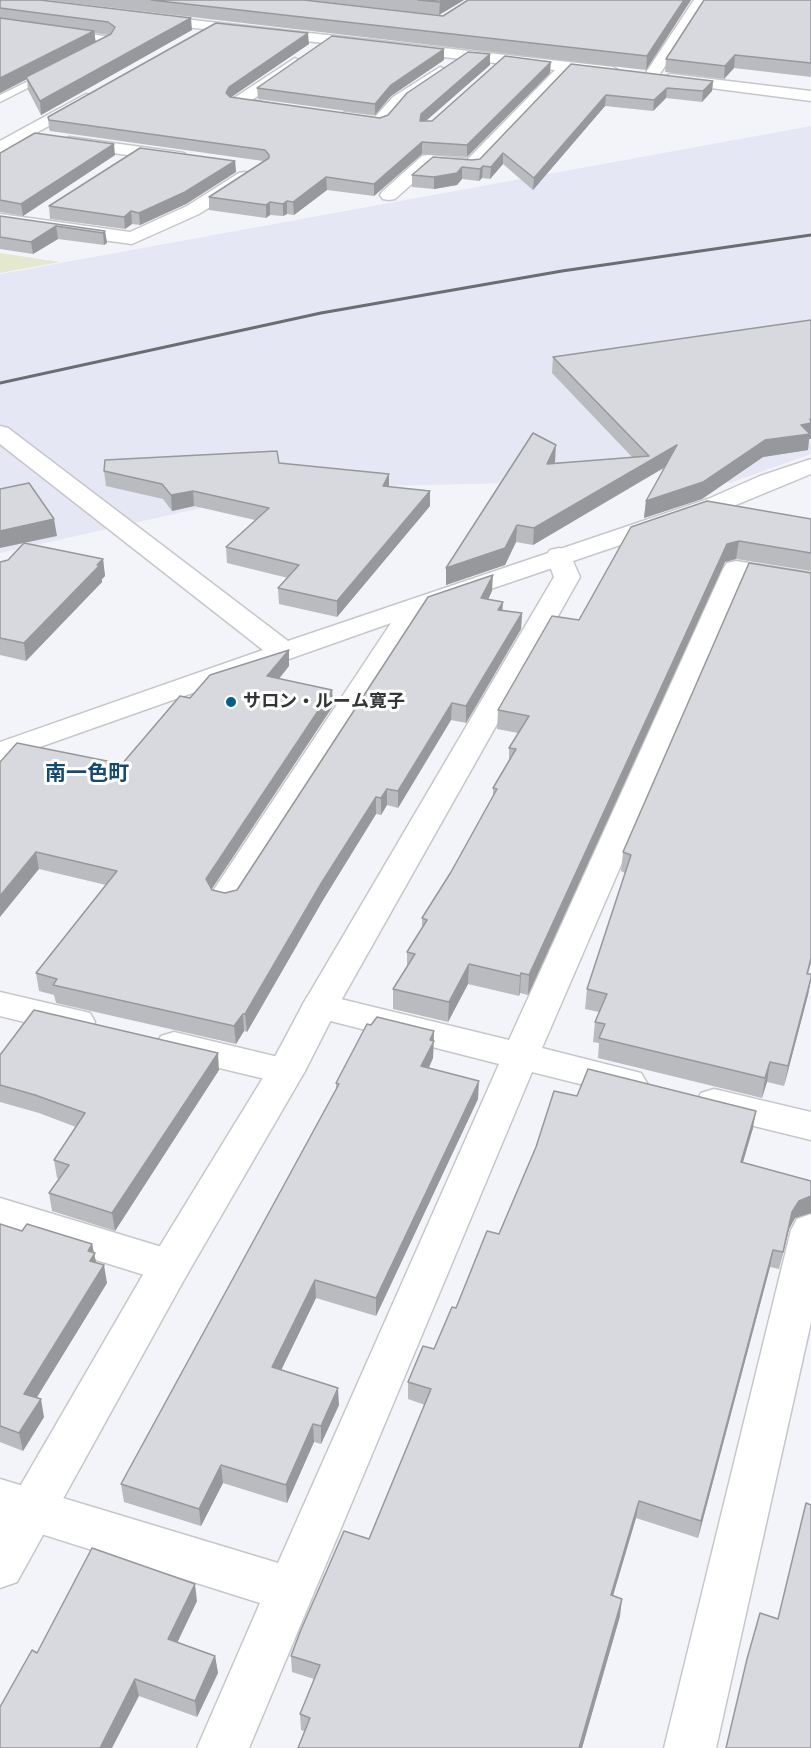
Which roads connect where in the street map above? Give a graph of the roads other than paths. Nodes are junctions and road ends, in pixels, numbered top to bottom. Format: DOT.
graph roads {
  1 [pos="701,0"];
  2 [pos="130,17"];
  3 [pos="212,27"];
  4 [pos="57,32"];
  5 [pos="192,38"];
  6 [pos="330,39"];
  7 [pos="466,54"];
  8 [pos="79,59"];
  9 [pos="567,67"];
  10 [pos="59,69"];
  11 [pos="639,75"];
  12 [pos="102,89"];
  13 [pos="811,96"];
  14 [pos="0,99"];
  15 [pos="292,111"];
  16 [pos="325,115"];
  17 [pos="22,135"];
  18 [pos="0,148"];
  19 [pos="138,151"];
  20 [pos="193,159"];
  21 [pos="119,163"];
  22 [pos="237,165"];
  23 [pos="389,195"];
  24 [pos="44,212"];
  25 [pos="0,220"];
  26 [pos="26,224"];
  27 [pos="0,433"];
  28 [pos="811,466"];
  29 [pos="559,556"];
  30 [pos="811,581"];
  31 [pos="403,610"];
  32 [pos="284,652"];
  33 [pos="0,752"];
  34 [pos="226,897"];
  35 [pos="0,1004"];
  36 [pos="320,1006"];
  37 [pos="520,1057"];
  38 [pos="286,1071"];
  39 [pos="811,1126"];
  40 [pos="0,1214"];
  41 [pos="811,1230"];
  42 [pos="170,1266"];
  43 [pos="16,1506"];
  44 [pos="0,1566"];
  45 [pos="291,1590"];
  46 [pos="223,1748"];
  47 [pos="690,1748"];
  1 -- 11 [label="street"];
  2 -- 3 [label="street"];
  3 -- 5 [label="street"];
  3 -- 6 [label="street"];
  4 -- 8 [label="lane"];
  6 -- 7 [label="street"];
  6 -- 15 [label="street"];
  7 -- 9 [label="street"];
  7 -- 16 [label="street"];
  9 -- 11 [label="street"];
  9 -- 23 [label="street"];
  10 -- 14 [label="lane"];
  11 -- 13 [label="street"];
  12 -- 17 [label="street"];
  17 -- 18 [label="street"];
  17 -- 19 [label="street"];
  19 -- 20 [label="street"];
  19 -- 21 [label="street"];
  22 -- 26 [label="street"];
  24 -- 26 [label="street"];
  25 -- 26 [label="street"];
  27 -- 32 [label="street"];
  28 -- 29 [label="street"];
  29 -- 31 [label="street"];
  29 -- 36 [label="street"];
  30 -- 37 [label="street"];
  31 -- 32 [label="street"];
  31 -- 34 [label="street"];
  32 -- 33 [label="street"];
  35 -- 38 [label="street"];
  36 -- 37 [label="street"];
  36 -- 38 [label="street"];
  37 -- 39 [label="street"];
  37 -- 45 [label="street"];
  38 -- 42 [label="street"];
  40 -- 42 [label="street"];
  41 -- 47 [label="street"];
  42 -- 43 [label="street"];
  43 -- 44 [label="street"];
  43 -- 45 [label="street"];
  45 -- 46 [label="street"];
}
